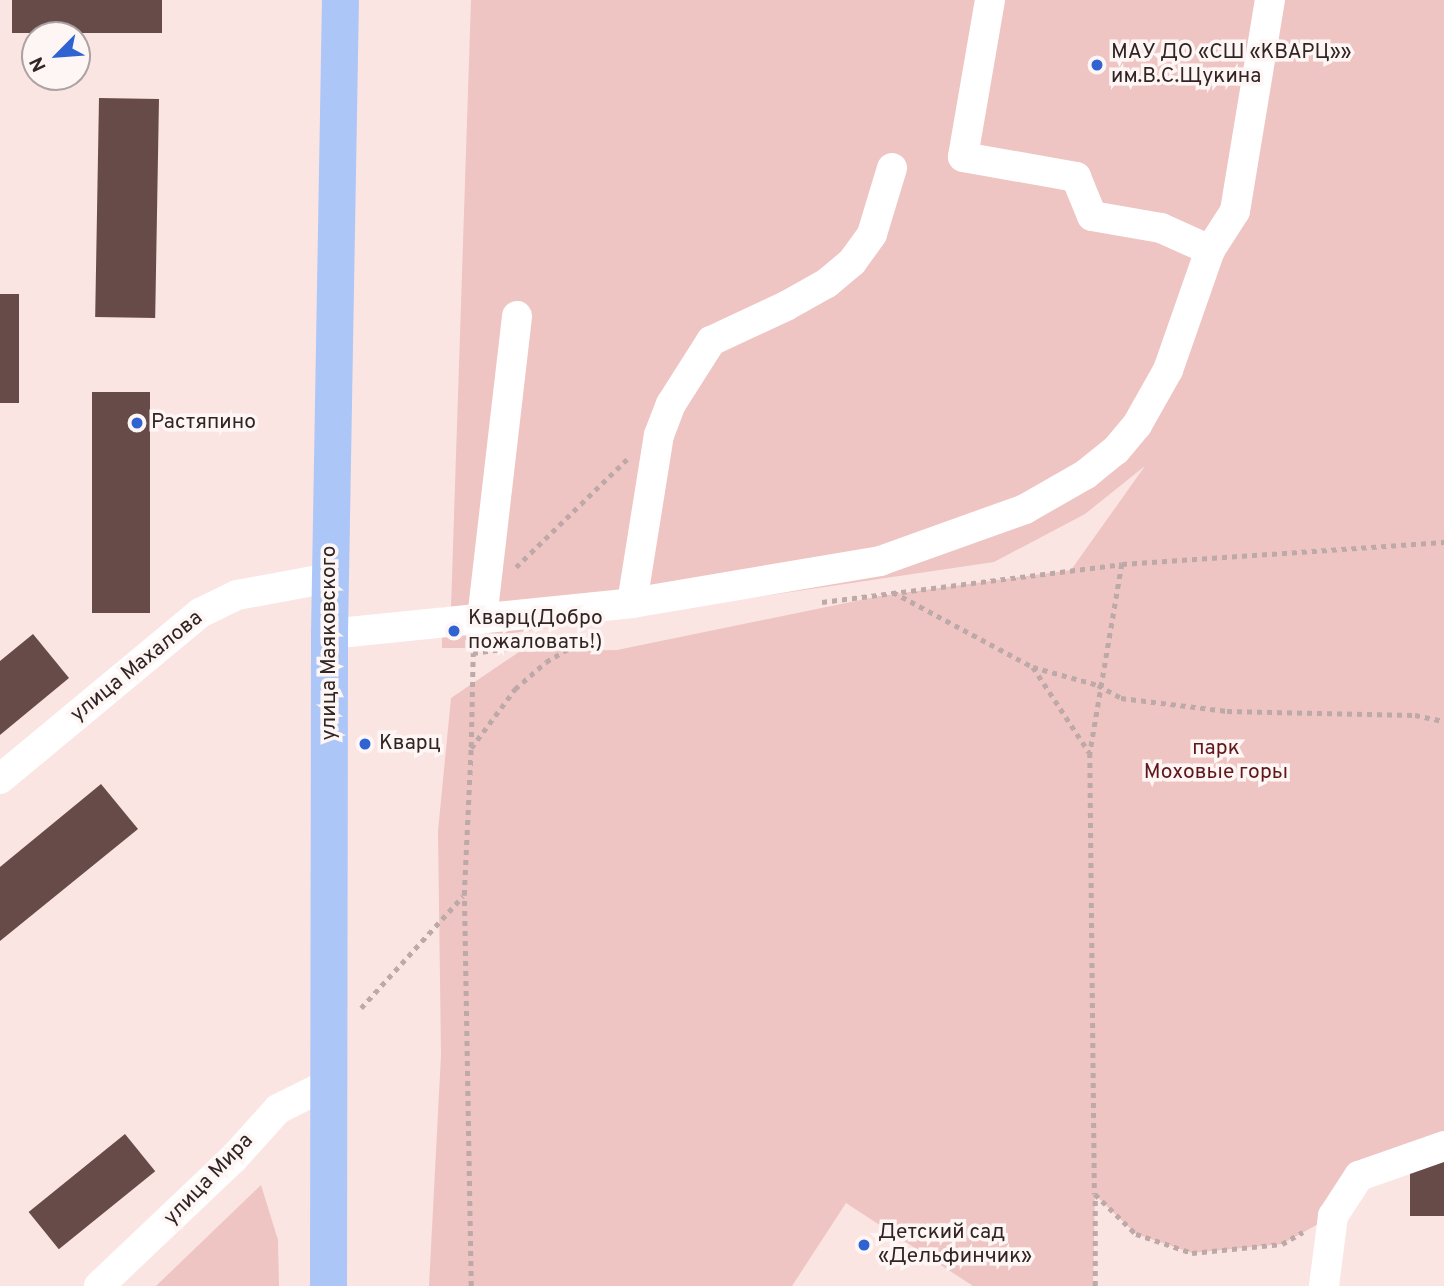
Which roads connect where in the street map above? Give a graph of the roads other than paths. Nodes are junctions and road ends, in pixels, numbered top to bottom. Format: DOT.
graph roads {
  1 [pos="340,0"];
  2 [pos="990,0"];
  3 [pos="1270,0"];
  4 [pos="892,168"];
  5 [pos="1210,250"];
  6 [pos="517,316"];
  7 [pos="330,578"];
  8 [pos="632,603"];
  9 [pos="483,609"];
  10 [pos="329,635"];
  11 [pos="0,779"];
  12 [pos="326,1085"];
  13 [pos="1444,1146"];
  14 [pos="99,1286"];
  15 [pos="328,1286"];
  16 [pos="1324,1286"];
  1 -- 7 [label="main road, улица Маяковского"];
  2 -- 5 [label="street"];
  3 -- 5 [label="street"];
  4 -- 8 [label="street"];
  5 -- 8 [label="street"];
  6 -- 9 [label="street"];
  7 -- 10 [label="main road, улица Маяковского"];
  7 -- 11 [label="street, улица Махалова"];
  8 -- 9 [label="street"];
  9 -- 10 [label="street"];
  10 -- 12 [label="main road, улица Маяковского"];
  12 -- 14 [label="street, улица Мира"];
  12 -- 15 [label="main road, улица Маяковского"];
  13 -- 16 [label="street"];
}
